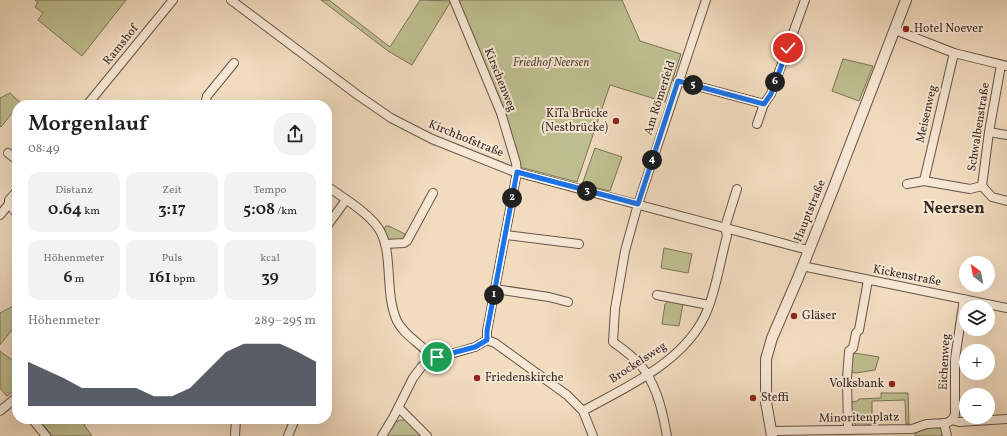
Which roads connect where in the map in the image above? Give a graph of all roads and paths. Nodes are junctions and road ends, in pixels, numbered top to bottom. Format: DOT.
graph roads {
  1 [pos="173,0"];
  2 [pos="231,0"];
  3 [pos="454,0"];
  4 [pos="706,0"];
  5 [pos="806,0"];
  6 [pos="906,0"];
  7 [pos="895,30"];
  8 [pos="954,53"];
  9 [pos="234,63"];
  10 [pos="1004,66"];
  11 [pos="678,81"];
  12 [pos="91,100"];
  13 [pos="206,100"];
  14 [pos="764,104"];
  15 [pos="757,124"];
  16 [pos="989,132"];
  17 [pos="1007,135"];
  18 [pos="8,153"];
  19 [pos="12,156"];
  20 [pos="517,172"];
  21 [pos="924,181"];
  22 [pos="907,184"];
  23 [pos="982,186"];
  24 [pos="737,189"];
  25 [pos="332,190"];
  26 [pos="433,193"];
  27 [pos="12,196"];
  28 [pos="346,200"];
  29 [pos="1007,201"];
  30 [pos="9,204"];
  31 [pos="638,204"];
  32 [pos="12,208"];
  33 [pos="0,215"];
  34 [pos="332,219"];
  35 [pos="725,227"];
  36 [pos="506,235"];
  37 [pos="385,244"];
  38 [pos="579,244"];
  39 [pos="808,250"];
  40 [pos="802,266"];
  41 [pos="868,280"];
  42 [pos="495,289"];
  43 [pos="658,296"];
  44 [pos="964,299"];
  45 [pos="568,302"];
  46 [pos="709,305"];
  47 [pos="1007,308"];
  48 [pos="487,340"];
  49 [pos="433,359"];
  50 [pos="647,375"];
  51 [pos="12,402"];
  52 [pos="399,408"];
  53 [pos="0,411"];
  54 [pos="583,411"];
  55 [pos="1007,419"];
  56 [pos="948,422"];
  57 [pos="36,424"];
  58 [pos="235,424"];
  59 [pos="293,424"];
  60 [pos="848,430"];
  61 [pos="772,434"];
  62 [pos="46,436"];
  63 [pos="234,436"];
  64 [pos="288,436"];
  65 [pos="382,436"];
  66 [pos="427,436"];
  67 [pos="593,436"];
  68 [pos="667,436"];
  69 [pos="947,436"];
  1 -- 12 [label="street, Ramshof"];
  2 -- 20 [label="street, Kirchhofstraße"];
  3 -- 20 [label="street, Kirschenweg"];
  4 -- 11 [label="street, Am Römerfeld"];
  5 -- 14 [label="street"];
  6 -- 7 [label="street, Hauptstraße"];
  7 -- 8 [label="street"];
  7 -- 39 [label="street, Hauptstraße"];
  8 -- 10 [label="street"];
  8 -- 21 [label="street, Meisenweg"];
  9 -- 13 [label="street"];
  10 -- 16 [label="street, Schwalbenstraße"];
  11 -- 14 [label="street"];
  11 -- 31 [label="street, Am Römerfeld"];
  14 -- 15 [label="street"];
  16 -- 17 [label="street"];
  16 -- 23 [label="street, Schwalbenstraße"];
  18 -- 19 [label="street"];
  20 -- 31 [label="street, Kirchhofstraße"];
  20 -- 36 [label="street"];
  21 -- 22 [label="street"];
  21 -- 23 [label="street"];
  23 -- 29 [label="street, Schwalbenstraße"];
  24 -- 35 [label="street"];
  25 -- 28 [label="street"];
  26 -- 37 [label="street"];
  27 -- 30 [label="street"];
  28 -- 34 [label="street"];
  28 -- 37 [label="street"];
  30 -- 32 [label="street"];
  30 -- 33 [label="street"];
  31 -- 35 [label="street, Kirchhofstraße"];
  31 -- 50 [label="street, Am Römerfeld"];
  35 -- 39 [label="street, Kirchhofstraße"];
  35 -- 46 [label="street, Brockelsweg"];
  36 -- 38 [label="street"];
  36 -- 42 [label="street"];
  37 -- 49 [label="street"];
  39 -- 40 [label="street, Hauptstraße"];
  40 -- 41 [label="street, Kickenstraße"];
  40 -- 61 [label="street, Hauptstraße"];
  41 -- 44 [label="street, Kickenstraße"];
  41 -- 60 [label="street"];
  42 -- 45 [label="street"];
  42 -- 48 [label="street"];
  43 -- 46 [label="street"];
  44 -- 47 [label="street, Kickenstraße"];
  44 -- 56 [label="street, Eichenweg"];
  46 -- 50 [label="street, Brockelsweg"];
  48 -- 49 [label="street"];
  48 -- 54 [label="street"];
  49 -- 52 [label="street"];
  50 -- 54 [label="street, Brockelsweg"];
  50 -- 68 [label="street"];
  51 -- 53 [label="street"];
  52 -- 65 [label="street"];
  52 -- 66 [label="street"];
  54 -- 67 [label="street"];
  55 -- 56 [label="street, Minoritenplatz"];
  56 -- 60 [label="street, Minoritenplatz"];
  56 -- 69 [label="street, Eichenweg"];
  57 -- 62 [label="street"];
  58 -- 63 [label="street"];
  59 -- 64 [label="street"];
  60 -- 61 [label="street, Minoritenplatz"];
}
